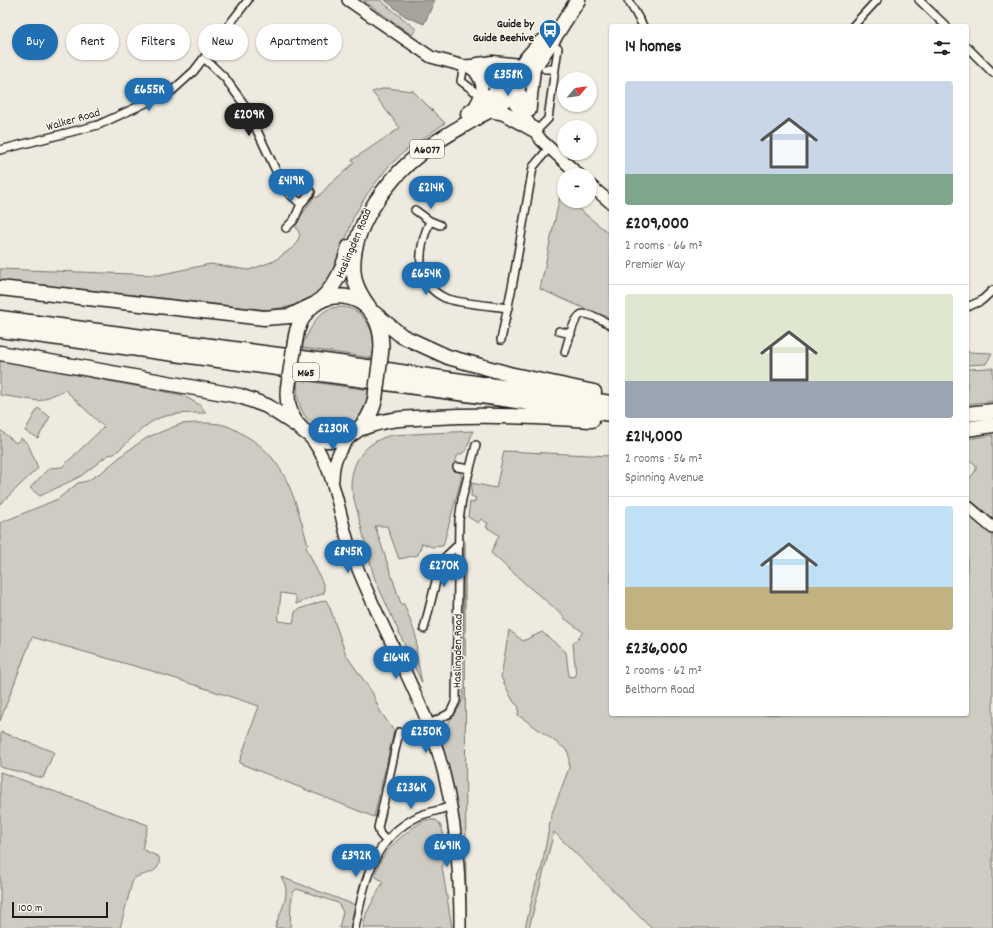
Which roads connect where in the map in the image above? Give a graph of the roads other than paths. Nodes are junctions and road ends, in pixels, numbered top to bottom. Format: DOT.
graph roads {
  1 [pos="248,0"];
  2 [pos="348,0"];
  3 [pos="568,0"];
  4 [pos="578,0"];
  5 [pos="628,0"];
  6 [pos="876,0"];
  7 [pos="919,0"];
  8 [pos="230,24"];
  9 [pos="642,24"];
  10 [pos="855,24"];
  11 [pos="944,24"];
  12 [pos="558,48"];
  13 [pos="969,49"];
  14 [pos="202,60"];
  15 [pos="206,60"];
  16 [pos="519,66"];
  17 [pos="540,66"];
  18 [pos="472,68"];
  19 [pos="555,69"];
  20 [pos="993,73"];
  21 [pos="455,77"];
  22 [pos="461,81"];
  23 [pos="508,88"];
  24 [pos="474,91"];
  25 [pos="489,110"];
  26 [pos="530,110"];
  27 [pos="472,112"];
  28 [pos="534,131"];
  29 [pos="549,148"];
  30 [pos="0,150"];
  31 [pos="571,168"];
  32 [pos="597,191"];
  33 [pos="311,192"];
  34 [pos="609,201"];
  35 [pos="301,204"];
  36 [pos="415,210"];
  37 [pos="430,221"];
  38 [pos="440,224"];
  39 [pos="286,228"];
  40 [pos="0,288"];
  41 [pos="993,290"];
  42 [pos="317,303"];
  43 [pos="969,305"];
  44 [pos="508,308"];
  45 [pos="371,310"];
  46 [pos="0,318"];
  47 [pos="609,324"];
  48 [pos="0,330"];
  49 [pos="558,331"];
  50 [pos="571,334"];
  51 [pos="501,340"];
  52 [pos="565,352"];
  53 [pos="0,353"];
  54 [pos="609,395"];
  55 [pos="609,403"];
  56 [pos="993,410"];
  57 [pos="609,414"];
  58 [pos="969,414"];
  59 [pos="609,422"];
  60 [pos="993,425"];
  61 [pos="302,429"];
  62 [pos="969,429"];
  63 [pos="358,431"];
  64 [pos="476,445"];
  65 [pos="457,467"];
  66 [pos="470,470"];
  67 [pos="332,483"];
  68 [pos="969,508"];
  69 [pos="993,528"];
  70 [pos="459,544"];
  71 [pos="424,629"];
  72 [pos="428,725"];
  73 [pos="399,732"];
  74 [pos="451,806"];
  75 [pos="386,841"];
  76 [pos="355,928"];
  77 [pos="460,928"];
  1 -- 8 [label="street, Walker Road"];
  2 -- 18 [label="main road"];
  3 -- 16 [label="highway, Haslingden Road / A6077"];
  4 -- 17 [label="highway, Haslingden Road / A6077"];
  5 -- 9 [label="street"];
  6 -- 10 [label="street"];
  7 -- 11 [label="street"];
  12 -- 19 [label="street"];
  13 -- 20 [label="street"];
  14 -- 30 [label="street, Walker Road"];
  15 -- 35 [label="street"];
  16 -- 18 [label="highway"];
  16 -- 23 [label="highway, Haslingden Road / A6077"];
  17 -- 19 [label="street"];
  17 -- 23 [label="highway, Haslingden Road / A6077"];
  17 -- 26 [label="main road"];
  18 -- 22 [label="street"];
  18 -- 23 [label="main road"];
  18 -- 27 [label="main road"];
  19 -- 28 [label="street"];
  21 -- 22 [label="street"];
  22 -- 24 [label="street"];
  23 -- 25 [label="highway, Haslingden Road / A6077"];
  23 -- 26 [label="main road"];
  23 -- 27 [label="highway, Haslingden Road / A6077"];
  23 -- 28 [label="main road"];
  25 -- 28 [label="highway"];
  25 -- 45 [label="highway, Haslingden Road / A6077"];
  26 -- 28 [label="main road"];
  27 -- 42 [label="highway, Haslingden Road / A6077"];
  28 -- 29 [label="main road"];
  29 -- 31 [label="main road"];
  29 -- 44 [label="street"];
  32 -- 34 [label="main road"];
  33 -- 35 [label="street"];
  35 -- 39 [label="street"];
  36 -- 37 [label="street"];
  37 -- 38 [label="street"];
  37 -- 44 [label="street"];
  40 -- 42 [label="highway"];
  41 -- 43 [label="street"];
  42 -- 45 [label="highway"];
  42 -- 61 [label="highway, A6077, bridge"];
  44 -- 51 [label="street"];
  45 -- 54 [label="highway"];
  45 -- 63 [label="highway, A6077, bridge"];
  46 -- 55 [label="highway, M65"];
  47 -- 50 [label="street"];
  48 -- 57 [label="highway, M65"];
  49 -- 50 [label="street"];
  50 -- 52 [label="street"];
  53 -- 61 [label="highway"];
  56 -- 58 [label="highway"];
  59 -- 63 [label="highway"];
  60 -- 62 [label="highway"];
  61 -- 63 [label="highway"];
  61 -- 67 [label="main road"];
  63 -- 67 [label="main road"];
  64 -- 66 [label="street, Haslingden Road"];
  65 -- 66 [label="street"];
  66 -- 70 [label="street, Haslingden Road"];
  67 -- 72 [label="main road"];
  68 -- 69 [label="main road"];
  70 -- 71 [label="street"];
  70 -- 72 [label="street, Haslingden Road"];
  72 -- 74 [label="main road"];
  73 -- 75 [label="street"];
  74 -- 75 [label="street"];
  74 -- 77 [label="main road"];
  75 -- 76 [label="street"];
}
